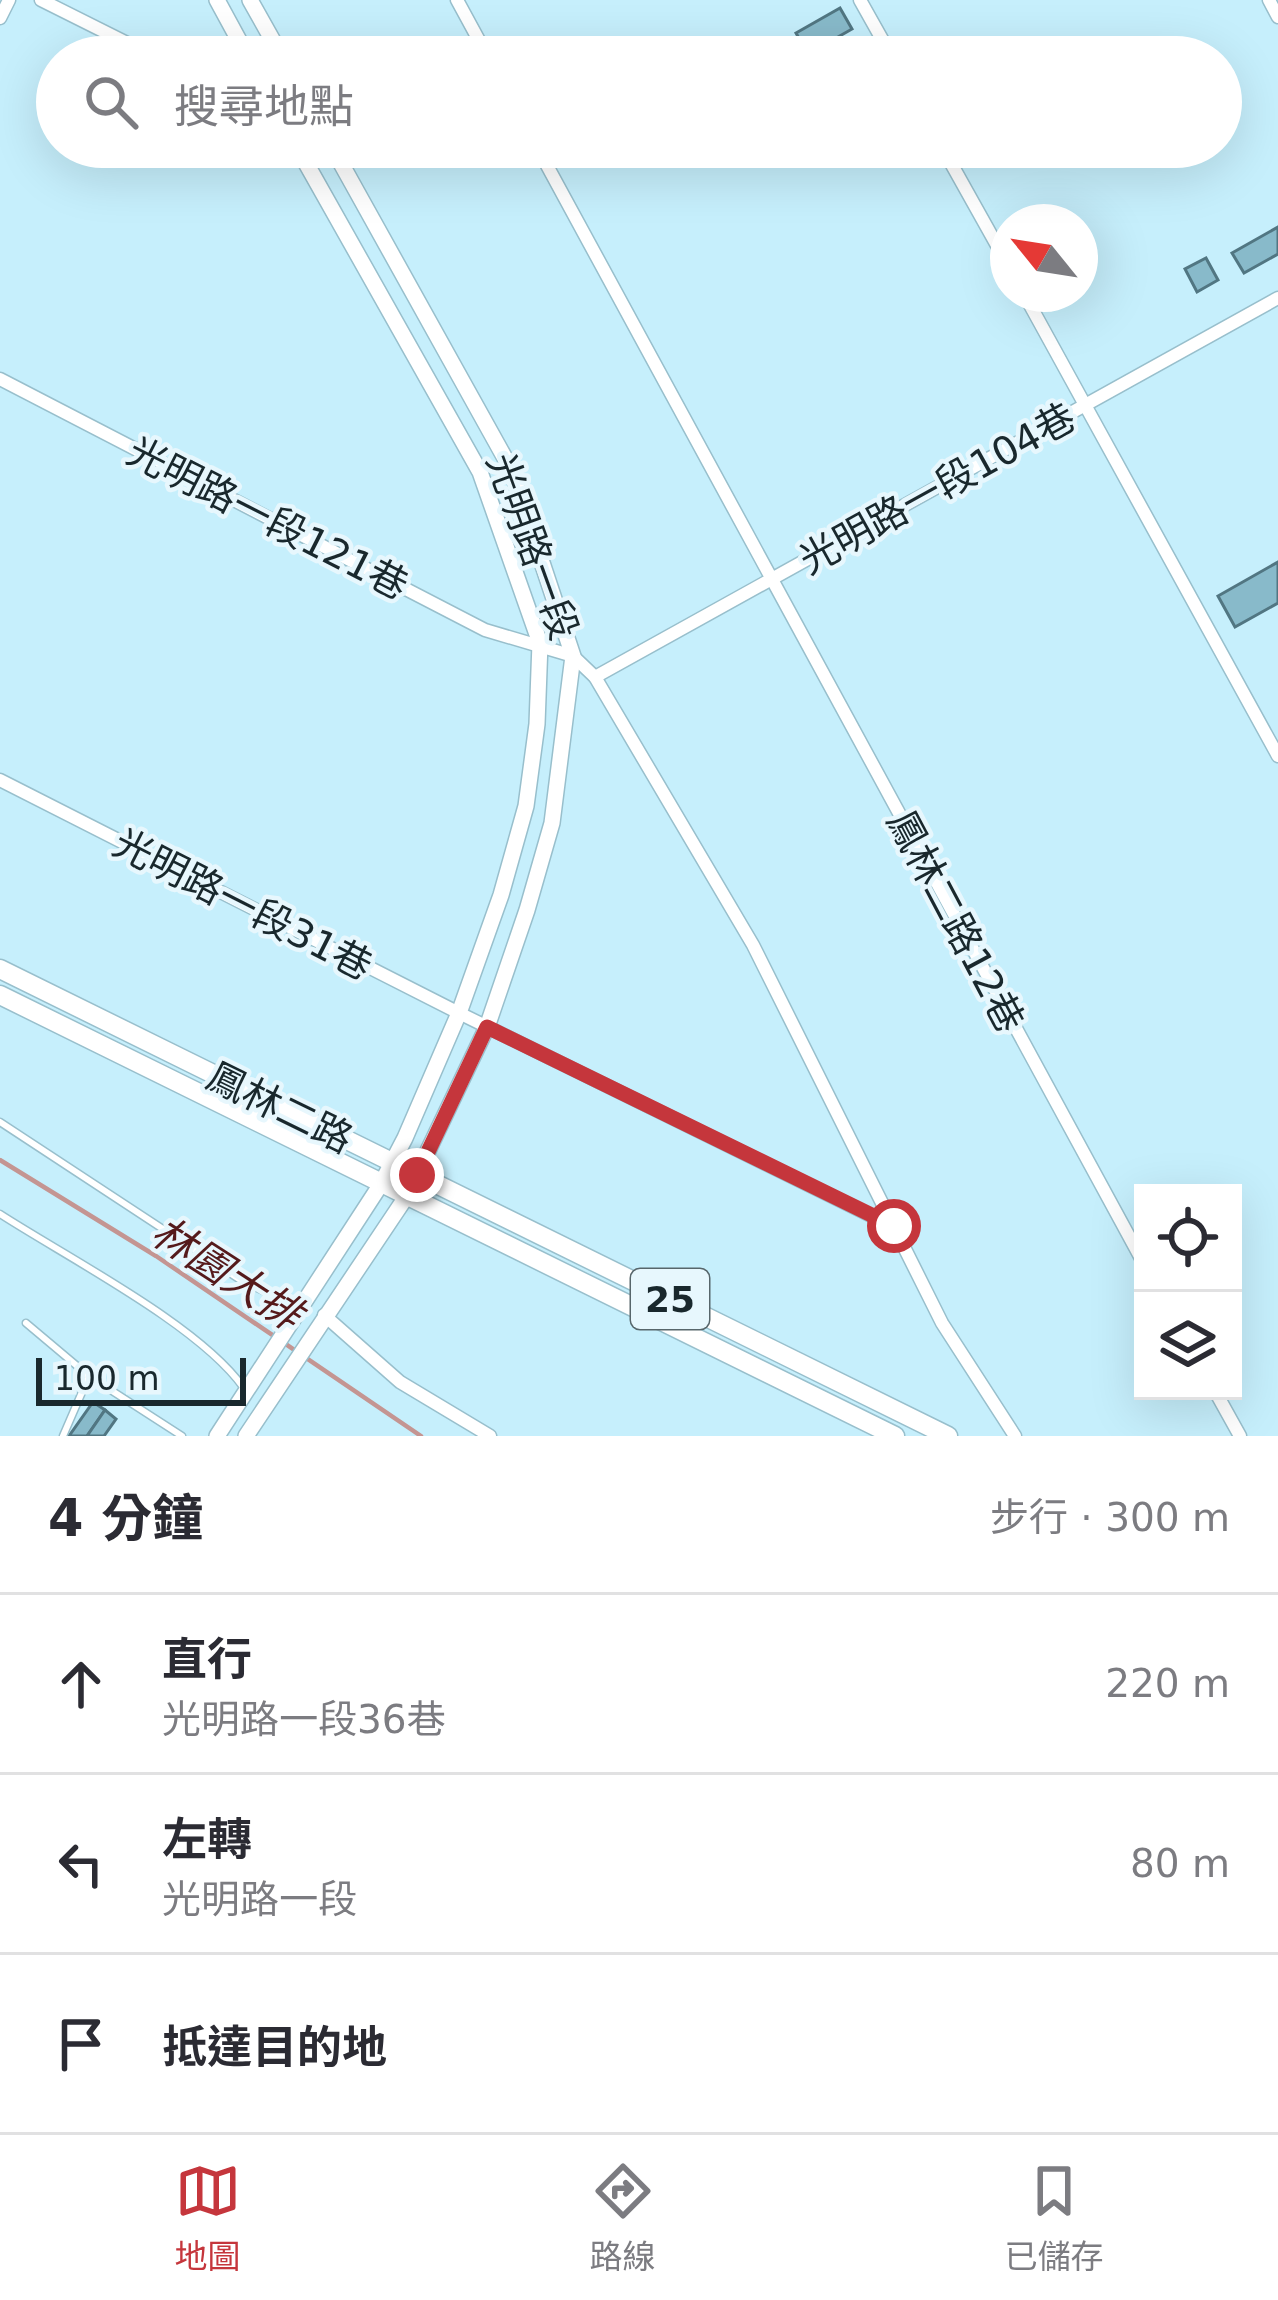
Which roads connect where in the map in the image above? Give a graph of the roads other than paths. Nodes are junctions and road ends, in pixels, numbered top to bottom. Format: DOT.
graph roads {
  1 [pos="9,0"];
  2 [pos="41,0"];
  3 [pos="217,0"];
  4 [pos="250,0"];
  5 [pos="457,0"];
  6 [pos="860,0"];
  7 [pos="1268,0"];
  8 [pos="1278,17"];
  9 [pos="0,18"];
  10 [pos="112,36"];
  11 [pos="237,36"];
  12 [pos="270,36"];
  13 [pos="477,36"];
  14 [pos="880,36"];
  15 [pos="309,168"];
  16 [pos="344,168"];
  17 [pos="548,168"];
  18 [pos="954,168"];
  19 [pos="990,233"];
  20 [pos="1278,298"];
  21 [pos="1034,312"];
  22 [pos="0,379"];
  23 [pos="1086,405"];
  24 [pos="772,579"];
  25 [pos="540,644"];
  26 [pos="573,656"];
  27 [pos="595,677"];
  28 [pos="1278,757"];
  29 [pos="0,780"];
  30 [pos="0,970"];
  31 [pos="0,995"];
  32 [pos="458,1013"];
  33 [pos="487,1027"];
  34 [pos="0,1122"];
  35 [pos="392,1162"];
  36 [pos="417,1175"];
  37 [pos="381,1184"];
  38 [pos="406,1197"];
  39 [pos="0,1214"];
  40 [pos="894,1226"];
  41 [pos="1134,1245"];
  42 [pos="300,1308"];
  43 [pos="322,1318"];
  44 [pos="26,1323"];
  45 [pos="89,1376"];
  46 [pos="248,1387"];
  47 [pos="1220,1400"];
  48 [pos="63,1436"];
  49 [pos="182,1436"];
  50 [pos="217,1436"];
  51 [pos="246,1436"];
  52 [pos="490,1436"];
  53 [pos="895,1436"];
  54 [pos="948,1436"];
  55 [pos="1015,1436"];
  56 [pos="1240,1436"];
  1 -- 9 [label="street"];
  2 -- 10 [label="street"];
  3 -- 11 [label="street"];
  4 -- 12 [label="street"];
  5 -- 13 [label="street"];
  6 -- 14 [label="street"];
  7 -- 8 [label="street"];
  15 -- 25 [label="street, 光明路一段"];
  16 -- 26 [label="street, 光明路一段"];
  17 -- 24 [label="street, 鳳林二路12巷"];
  18 -- 19 [label="street"];
  20 -- 23 [label="street, 光明路一段104巷"];
  21 -- 23 [label="street"];
  22 -- 25 [label="street, 光明路一段121巷"];
  23 -- 24 [label="street, 光明路一段104巷"];
  23 -- 28 [label="street"];
  24 -- 27 [label="street, 光明路一段104巷"];
  24 -- 41 [label="street, 鳳林二路12巷"];
  25 -- 26 [label="street, 光明路一段121巷"];
  25 -- 32 [label="street, 光明路一段"];
  26 -- 27 [label="street"];
  26 -- 33 [label="street, 光明路一段"];
  27 -- 40 [label="street"];
  29 -- 32 [label="street, 光明路一段31巷"];
  30 -- 35 [label="main road, 鳳林二路 / 25"];
  31 -- 37 [label="main road, 鳳林二路 / 25"];
  32 -- 33 [label="street, 光明路一段31巷"];
  32 -- 35 [label="street, 光明路一段"];
  33 -- 36 [label="street, 光明路一段"];
  33 -- 40 [label="street, 光明路一段31巷"];
  34 -- 42 [label="lane"];
  35 -- 36 [label="main road, 鳳林二路 / 25"];
  35 -- 37 [label="street, 光明路一段"];
  36 -- 38 [label="street, 光明路一段"];
  36 -- 54 [label="main road, 鳳林二路 / 25"];
  37 -- 38 [label="main road, 鳳林二路 / 25"];
  37 -- 42 [label="street, 光明路一段"];
  38 -- 43 [label="street, 光明路一段"];
  38 -- 53 [label="main road, 鳳林二路 / 25"];
  39 -- 46 [label="lane"];
  40 -- 55 [label="street"];
  42 -- 46 [label="street, 光明路一段"];
  43 -- 51 [label="street, 光明路一段"];
  43 -- 52 [label="street"];
  44 -- 45 [label="lane"];
  45 -- 48 [label="lane"];
  45 -- 49 [label="lane"];
  46 -- 50 [label="street, 光明路一段"];
  47 -- 56 [label="street"];
}
